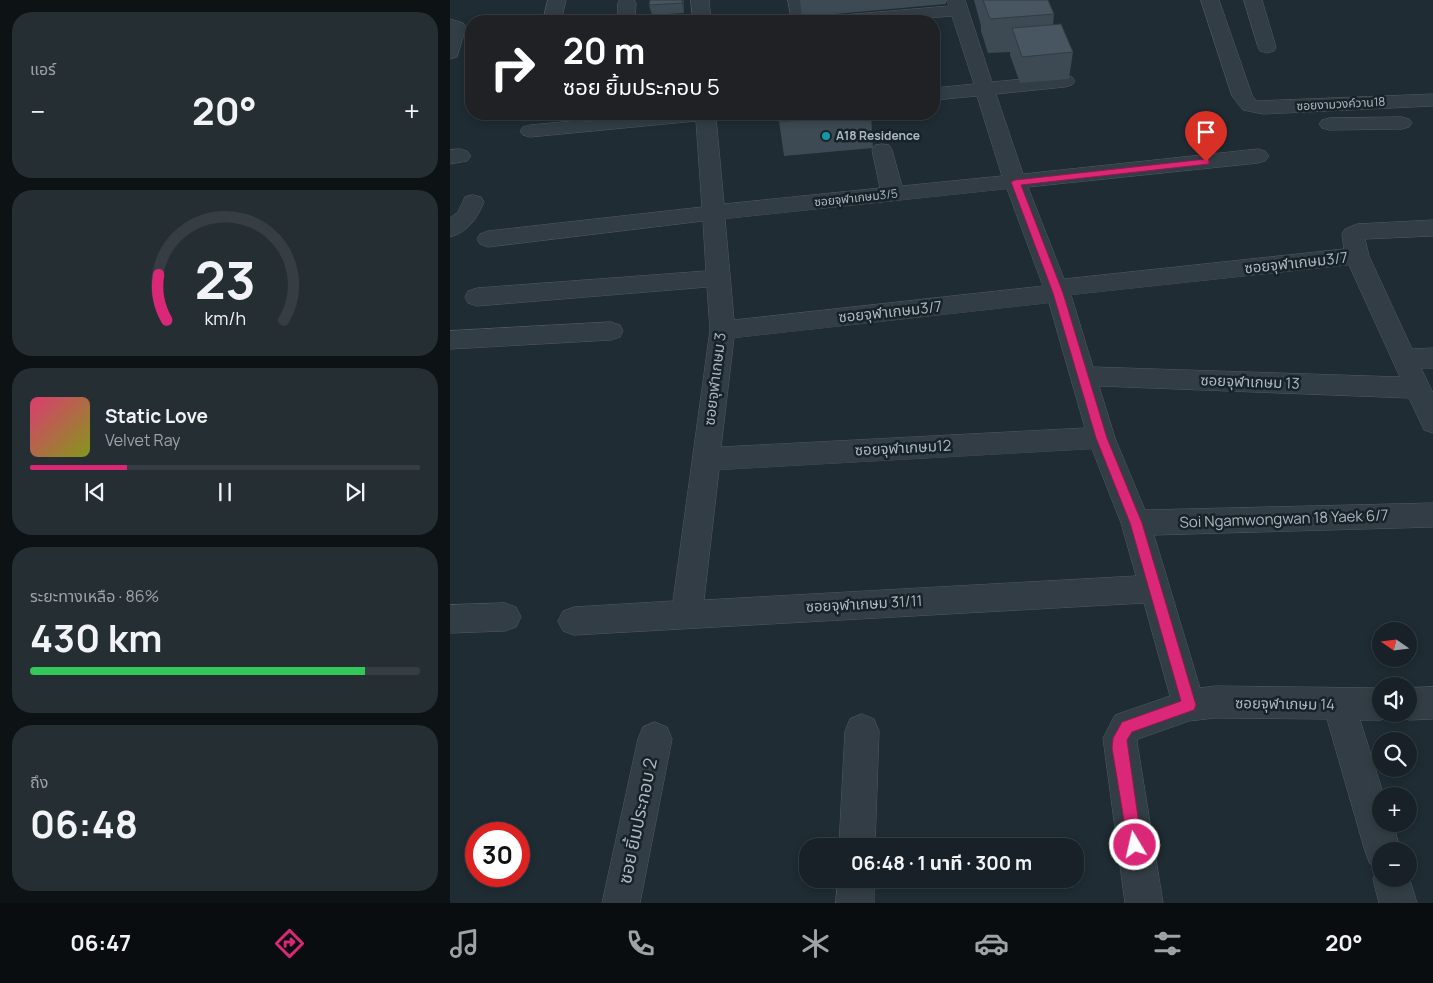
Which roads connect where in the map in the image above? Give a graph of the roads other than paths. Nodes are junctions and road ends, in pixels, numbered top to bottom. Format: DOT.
graph roads {
  1 [pos="557,0"];
  2 [pos="700,0"];
  3 [pos="797,0"];
  4 [pos="1210,0"];
  5 [pos="1253,0"];
  6 [pos="627,3"];
  7 [pos="958,5"];
  8 [pos="553,15"];
  9 [pos="626,15"];
  10 [pos="697,15"];
  11 [pos="800,15"];
  12 [pos="879,15"];
  13 [pos="450,24"];
  14 [pos="1267,47"];
  15 [pos="450,54"];
  16 [pos="1065,81"];
  17 [pos="986,89"];
  18 [pos="940,93"];
  19 [pos="1433,100"];
  20 [pos="1346,104"];
  21 [pos="645,120"];
  22 [pos="707,120"];
  23 [pos="1402,123"];
  24 [pos="1329,124"];
  25 [pos="1358,124"];
  26 [pos="530,131"];
  27 [pos="882,150"];
  28 [pos="1258,156"];
  29 [pos="1015,182"];
  30 [pos="893,195"];
  31 [pos="474,202"];
  32 [pos="712,213"];
  33 [pos="1433,228"];
  34 [pos="450,229"];
  35 [pos="488,239"];
  36 [pos="1355,247"];
  37 [pos="717,278"];
  38 [pos="1057,291"];
  39 [pos="477,297"];
  40 [pos="722,330"];
  41 [pos="611,331"];
  42 [pos="450,340"];
  43 [pos="1433,358"];
  44 [pos="1404,359"];
  45 [pos="1083,376"];
  46 [pos="1418,388"];
  47 [pos="1433,422"];
  48 [pos="1101,438"];
  49 [pos="706,459"];
  50 [pos="1433,516"];
  51 [pos="1136,523"];
  52 [pos="1154,589"];
  53 [pos="687,614"];
  54 [pos="505,617"];
  55 [pos="450,619"];
  56 [pos="574,621"];
  57 [pos="1433,703"];
  58 [pos="1372,704"];
  59 [pos="1417,704"];
  60 [pos="1189,705"];
  61 [pos="1339,705"];
  62 [pos="862,731"];
  63 [pos="655,739"];
  64 [pos="857,838"];
  65 [pos="1380,842"];
  66 [pos="1393,887"];
  67 [pos="856,888"];
  68 [pos="621,903"];
  69 [pos="855,903"];
  70 [pos="1144,903"];
  71 [pos="1398,903"];
  1 -- 8 [label="street"];
  2 -- 10 [label="street"];
  3 -- 11 [label="street"];
  4 -- 20 [label="street, ซอยงามวงค์วาน18"];
  5 -- 14 [label="street"];
  6 -- 9 [label="street"];
  7 -- 12 [label="street"];
  7 -- 17 [label="street"];
  13 -- 15 [label="street"];
  16 -- 17 [label="street"];
  17 -- 18 [label="street"];
  17 -- 29 [label="street"];
  19 -- 20 [label="street, ซอยงามวงค์วาน18"];
  20 -- 25 [label="street"];
  21 -- 26 [label="street"];
  22 -- 32 [label="street, ซอยจุฬาเกษม 3"];
  23 -- 25 [label="street"];
  24 -- 25 [label="street"];
  27 -- 30 [label="street"];
  28 -- 29 [label="street, ซอยจุฬาเกษม3/5"];
  29 -- 30 [label="street, ซอยจุฬาเกษม3/5"];
  29 -- 38 [label="street"];
  30 -- 32 [label="street, ซอยจุฬาเกษม3/5"];
  31 -- 34 [label="street"];
  32 -- 35 [label="street, ซอยจุฬาเกษม3/5"];
  32 -- 37 [label="street, ซอยจุฬาเกษม 3"];
  33 -- 36 [label="street, ซอยจุฬาเกษม3/7"];
  36 -- 38 [label="street, ซอยจุฬาเกษม3/7"];
  36 -- 44 [label="street"];
  37 -- 39 [label="street"];
  37 -- 40 [label="street, ซอยจุฬาเกษม 3"];
  38 -- 40 [label="street, ซอยจุฬาเกษม3/7"];
  38 -- 45 [label="street"];
  40 -- 49 [label="street, ซอยจุฬาเกษม 3"];
  41 -- 42 [label="street"];
  43 -- 44 [label="street"];
  44 -- 46 [label="street"];
  45 -- 46 [label="street, ซอยจุฬาเกษม 13"];
  45 -- 48 [label="street"];
  46 -- 47 [label="street"];
  48 -- 49 [label="street, ซอยจุฬาเกษม12"];
  48 -- 51 [label="street"];
  49 -- 53 [label="street, ซอยจุฬาเกษม 3"];
  50 -- 51 [label="street, Soi Ngamwongwan 18 Yaek 6/7"];
  51 -- 52 [label="street"];
  52 -- 53 [label="street, ซอยจุฬาเกษม 31/11"];
  52 -- 60 [label="street"];
  53 -- 56 [label="street, ซอยจุฬาเกษม 31/11"];
  54 -- 55 [label="street"];
  57 -- 59 [label="street"];
  58 -- 61 [label="street, ซอยจุฬาเกษม 14"];
  60 -- 61 [label="street, ซอยจุฬาเกษม 14"];
  60 -- 70 [label="street, ซอยจุฬาเกษม 14"];
  61 -- 65 [label="street"];
  62 -- 64 [label="street"];
  63 -- 68 [label="street, ซอย ยิ้มประกอบ 2"];
  66 -- 71 [label="street"];
  67 -- 69 [label="street"];
}
